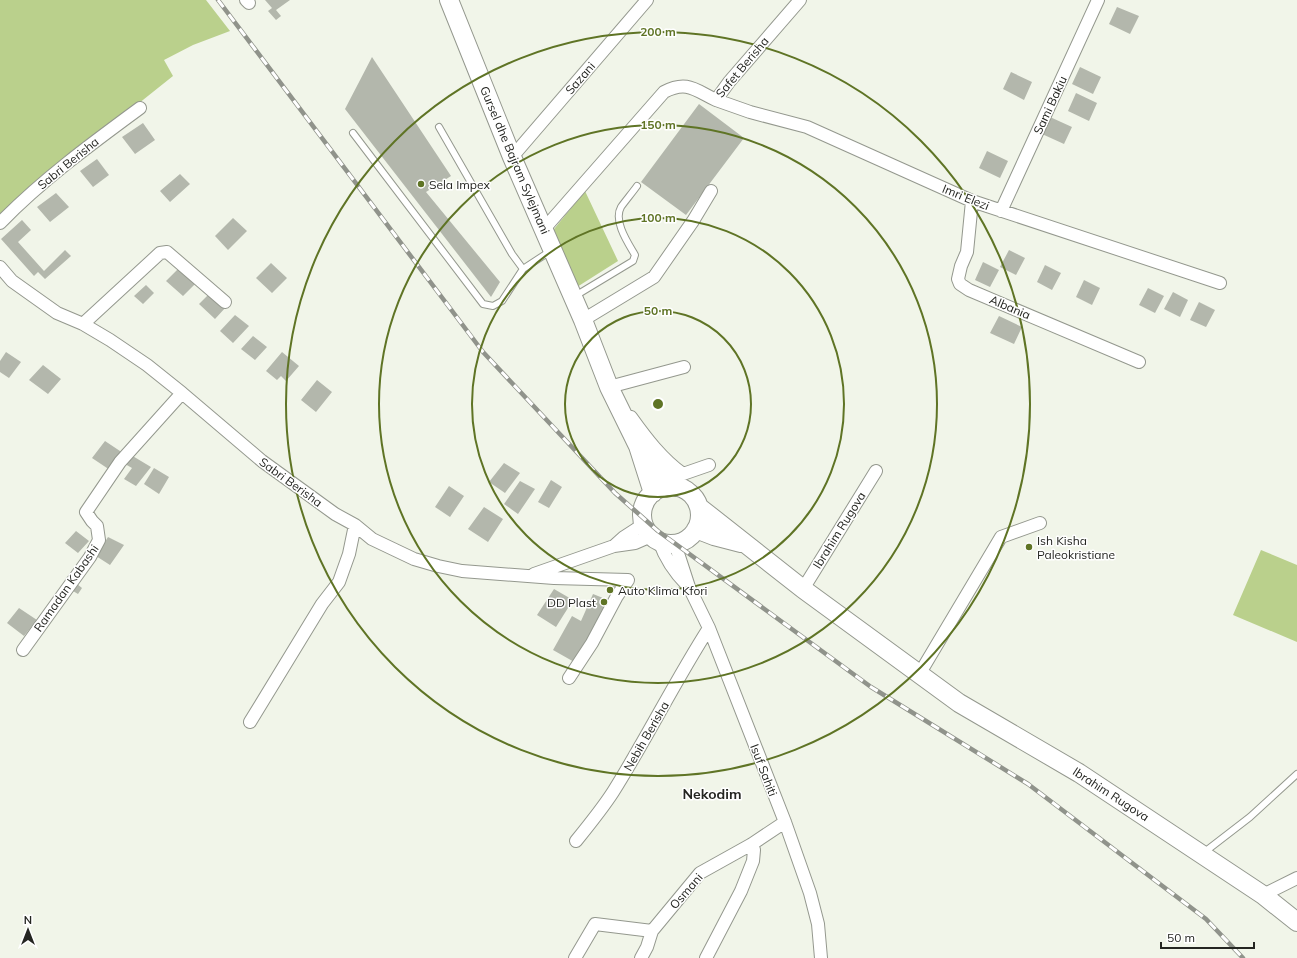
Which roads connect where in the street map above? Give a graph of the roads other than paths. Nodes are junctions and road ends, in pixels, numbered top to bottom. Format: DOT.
graph roads {
  1 [pos="449,0"];
  2 [pos="647,0"];
  3 [pos="800,0"];
  4 [pos="1098,0"];
  5 [pos="716,100"];
  6 [pos="140,108"];
  7 [pos="439,127"];
  8 [pos="353,133"];
  9 [pos="512,157"];
  10 [pos="637,186"];
  11 [pos="710,191"];
  12 [pos="972,201"];
  13 [pos="1001,211"];
  14 [pos="0,223"];
  15 [pos="544,229"];
  16 [pos="553,250"];
  17 [pos="0,267"];
  18 [pos="523,269"];
  19 [pos="1220,283"];
  20 [pos="574,296"];
  21 [pos="225,302"];
  22 [pos="583,320"];
  23 [pos="83,324"];
  24 [pos="1139,362"];
  25 [pos="684,367"];
  26 [pos="612,387"];
  27 [pos="182,393"];
  28 [pos="638,446"];
  29 [pos="709,465"];
  30 [pos="876,471"];
  31 [pos="679,481"];
  32 [pos="653,493"];
  33 [pos="699,507"];
  34 [pos="1040,523"];
  35 [pos="355,525"];
  36 [pos="696,529"];
  37 [pos="657,536"];
  38 [pos="746,545"];
  39 [pos="529,576"];
  40 [pos="803,589"];
  41 [pos="709,628"];
  42 [pos="23,650"];
  43 [pos="920,673"];
  44 [pos="569,678"];
  45 [pos="250,722"];
  46 [pos="1297,774"];
  47 [pos="785,822"];
  48 [pos="576,841"];
  49 [pos="752,844"];
  50 [pos="1201,855"];
  51 [pos="1297,878"];
  52 [pos="1263,895"];
  53 [pos="1297,922"];
  54 [pos="652,931"];
  55 [pos="575,958"];
  56 [pos="641,958"];
  57 [pos="706,958"];
  58 [pos="821,958"];
  1 -- 9 [label="street, Gursel dhe Bajram Sylejmani"];
  2 -- 9 [label="street, Sazani"];
  3 -- 5 [label="street, Safet Berisha"];
  4 -- 13 [label="street, Sami Bakiu"];
  5 -- 12 [label="street, Imri Elezi"];
  5 -- 15 [label="street, Safet Berisha"];
  6 -- 14 [label="street, Sabri Berisha"];
  7 -- 18 [label="lane"];
  8 -- 18 [label="lane"];
  9 -- 15 [label="street, Gursel dhe Bajram Sylejmani"];
  10 -- 20 [label="lane"];
  11 -- 22 [label="street"];
  12 -- 13 [label="street, Imri Elezi"];
  12 -- 24 [label="street, Albania"];
  13 -- 19 [label="street, Imri Elezi"];
  15 -- 16 [label="street, Gursel dhe Bajram Sylejmani"];
  16 -- 18 [label="lane"];
  16 -- 20 [label="street, Gursel dhe Bajram Sylejmani"];
  17 -- 23 [label="street, Sabri Berisha"];
  20 -- 22 [label="street, Gursel dhe Bajram Sylejmani"];
  21 -- 23 [label="street"];
  22 -- 26 [label="street, Gursel dhe Bajram Sylejmani"];
  23 -- 27 [label="street, Sabri Berisha"];
  25 -- 26 [label="street"];
  26 -- 28 [label="street, Gursel dhe Bajram Sylejmani"];
  26 -- 31 [label="street"];
  27 -- 35 [label="street, Sabri Berisha"];
  27 -- 42 [label="street, Ramadan Kabashi"];
  28 -- 31 [label="street, Gursel dhe Bajram Sylejmani"];
  28 -- 32 [label="street, Gursel dhe Bajram Sylejmani"];
  29 -- 31 [label="street"];
  30 -- 40 [label="street, Ibrahim Rugova"];
  31 -- 32 [label="street"];
  31 -- 33 [label="street"];
  32 -- 37 [label="street"];
  33 -- 36 [label="street"];
  33 -- 38 [label="street, Ibrahim Rugova"];
  34 -- 43 [label="street"];
  35 -- 39 [label="street, Sabri Berisha"];
  35 -- 45 [label="street"];
  36 -- 37 [label="street"];
  36 -- 38 [label="street, Ibrahim Rugova"];
  37 -- 39 [label="street, Sabri Berisha"];
  37 -- 41 [label="street, Isuf Sahiti"];
  38 -- 40 [label="street, Ibrahim Rugova"];
  39 -- 44 [label="street, Sabri Berisha"];
  40 -- 43 [label="street, Ibrahim Rugova"];
  41 -- 47 [label="street, Isuf Sahiti"];
  41 -- 48 [label="street, Nebih Berisha"];
  43 -- 50 [label="street, Ibrahim Rugova"];
  46 -- 50 [label="lane"];
  47 -- 49 [label="street, Osmani"];
  47 -- 58 [label="street, Isuf Sahiti"];
  49 -- 54 [label="street, Osmani"];
  49 -- 57 [label="street"];
  50 -- 52 [label="street, Ibrahim Rugova"];
  51 -- 52 [label="street"];
  52 -- 53 [label="street, Ibrahim Rugova"];
  54 -- 55 [label="street"];
  54 -- 56 [label="street, Osmani"];
}
